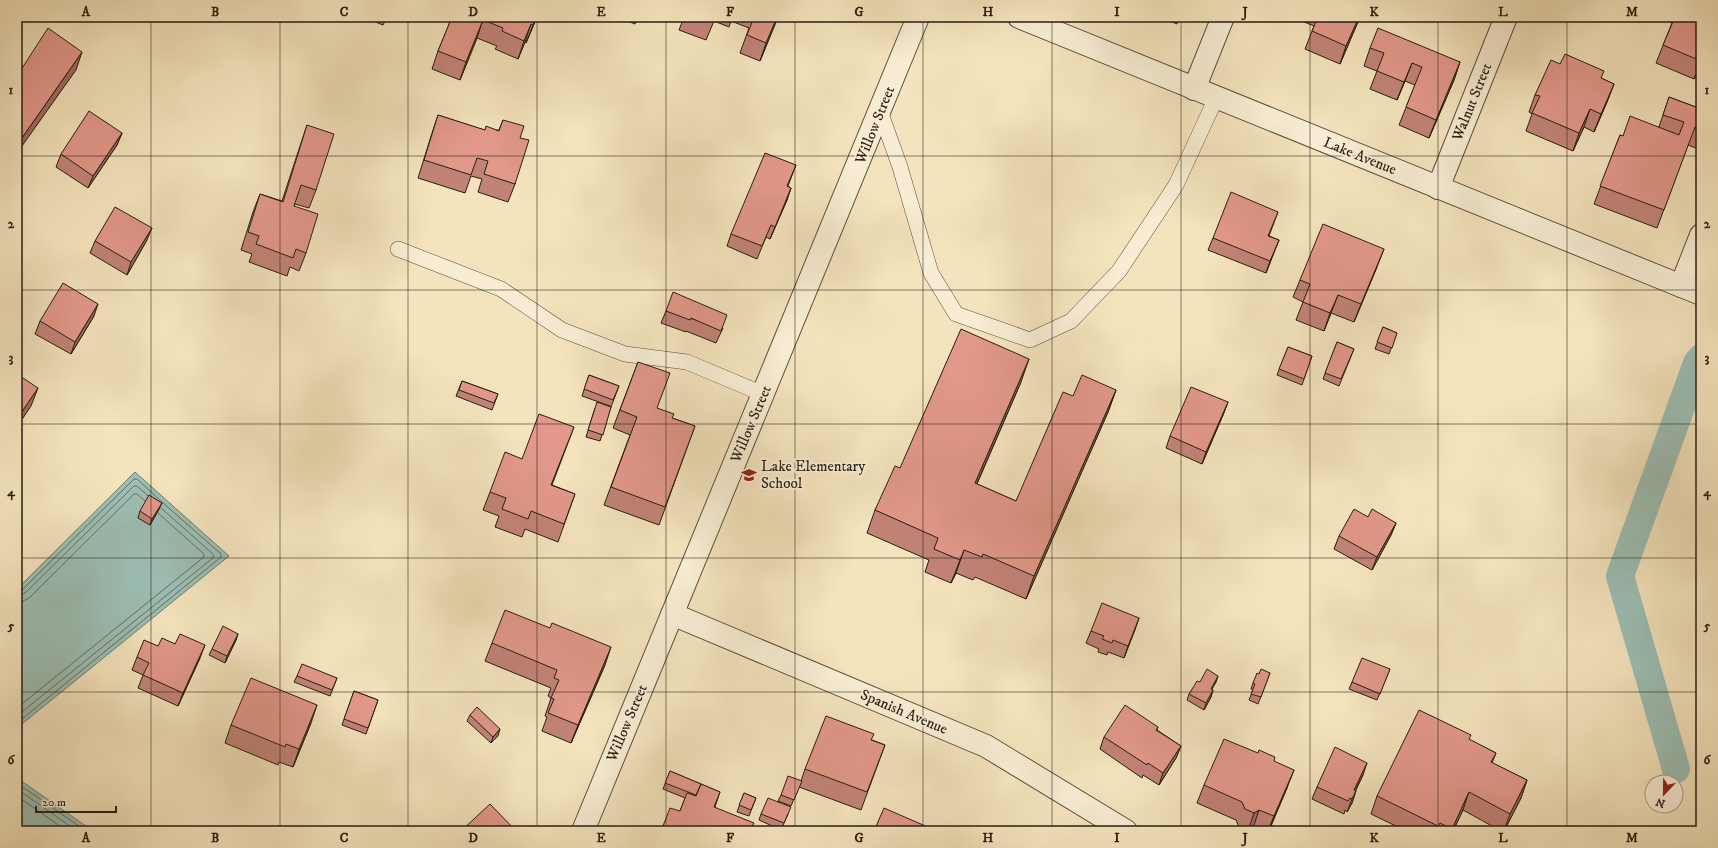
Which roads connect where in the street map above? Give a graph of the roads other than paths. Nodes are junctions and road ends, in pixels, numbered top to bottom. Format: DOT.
graph roads {
  1 [pos="918,17"];
  2 [pos="1019,17"];
  3 [pos="1223,17"];
  4 [pos="1506,17"];
  5 [pos="1194,89"];
  6 [pos="1216,98"];
  7 [pos="880,111"];
  8 [pos="1438,188"];
  9 [pos="1701,235"];
  10 [pos="398,249"];
  11 [pos="1680,286"];
  12 [pos="1701,294"];
  13 [pos="763,394"];
  14 [pos="672,614"];
  15 [pos="583,831"];
  16 [pos="1126,831"];
  1 -- 7 [label="street, Willow Street"];
  2 -- 5 [label="street, Lake Avenue"];
  3 -- 5 [label="street"];
  4 -- 8 [label="street, Walnut Street"];
  5 -- 6 [label="street, Lake Avenue"];
  6 -- 7 [label="lane"];
  6 -- 8 [label="street, Lake Avenue"];
  7 -- 13 [label="street, Willow Street"];
  8 -- 11 [label="street, Lake Avenue"];
  9 -- 11 [label="street"];
  10 -- 13 [label="lane"];
  11 -- 12 [label="street, Lake Avenue"];
  13 -- 14 [label="street, Willow Street"];
  14 -- 15 [label="street, Willow Street"];
  14 -- 16 [label="street, Spanish Avenue"];
}
